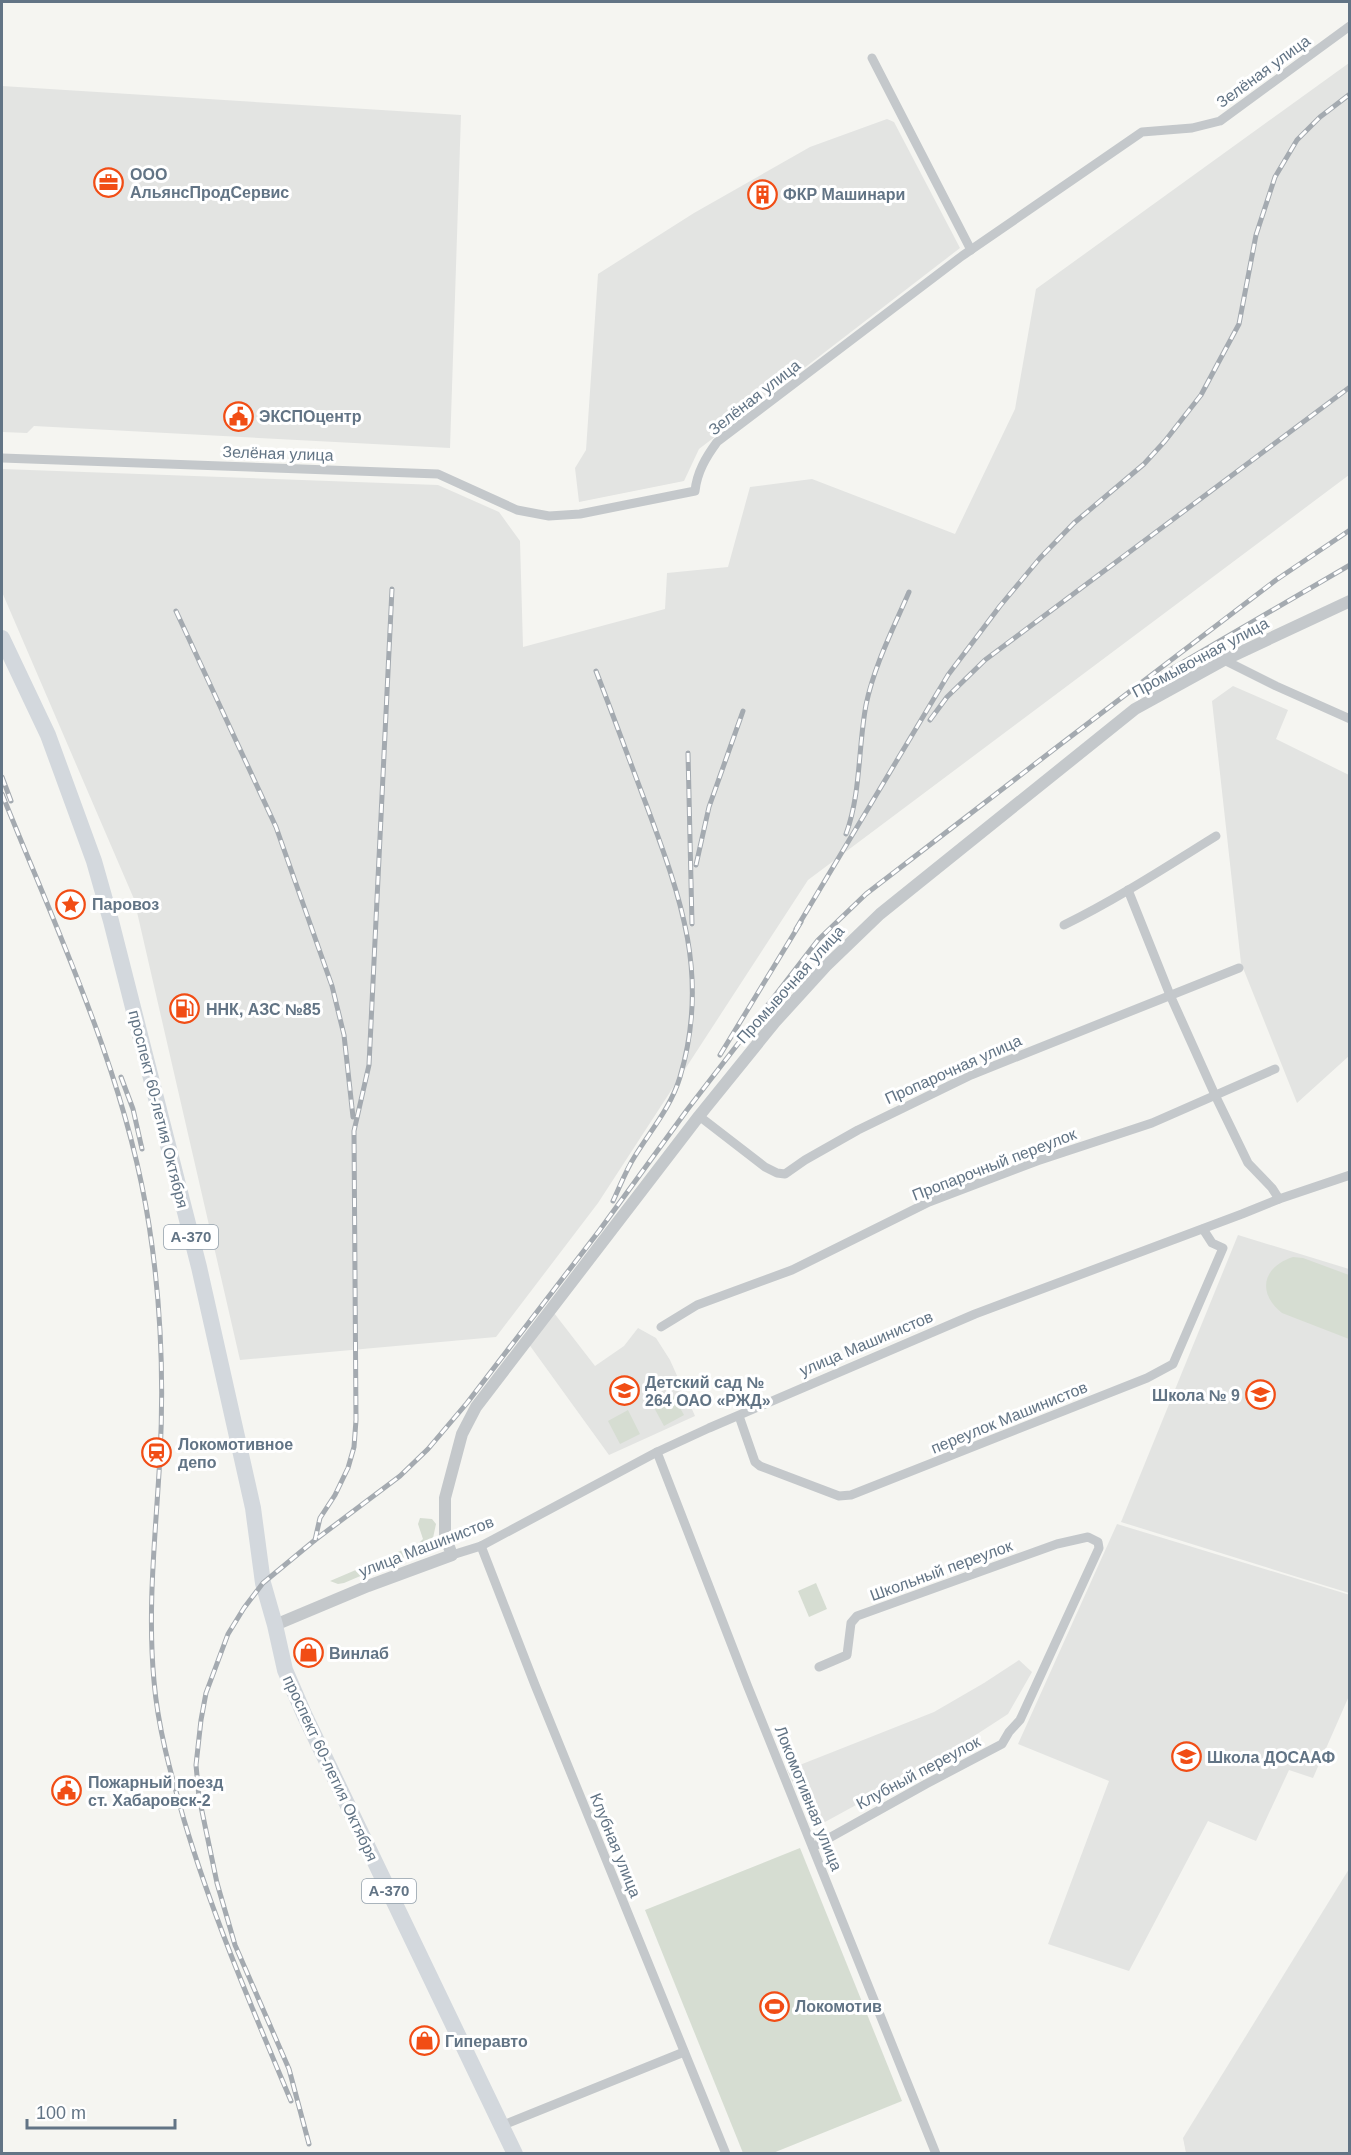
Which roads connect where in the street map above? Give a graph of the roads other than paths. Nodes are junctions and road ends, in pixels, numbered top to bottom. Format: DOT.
graph roads {
  1 [pos="1350,26"];
  2 [pos="872,58"];
  3 [pos="971,250"];
  4 [pos="2,458"];
  5 [pos="1350,601"];
  6 [pos="2,638"];
  7 [pos="1224,660"];
  8 [pos="1350,719"];
  9 [pos="1216,836"];
  10 [pos="1128,890"];
  11 [pos="1064,925"];
  12 [pos="1239,968"];
  13 [pos="1170,995"];
  14 [pos="1275,1069"];
  15 [pos="1215,1095"];
  16 [pos="699,1116"];
  17 [pos="1350,1175"];
  18 [pos="1279,1199"];
  19 [pos="1203,1229"];
  20 [pos="662,1327"];
  21 [pos="740,1416"];
  22 [pos="657,1452"];
  23 [pos="481,1546"];
  24 [pos="1099,1548"];
  25 [pos="452,1555"];
  26 [pos="275,1624"];
  27 [pos="819,1667"];
  28 [pos="813,1847"];
  29 [pos="684,2052"];
  30 [pos="501,2126"];
  31 [pos="514,2154"];
  32 [pos="726,2154"];
  33 [pos="936,2154"];
  1 -- 3 [label="street, Зелёная улица"];
  2 -- 3 [label="street"];
  3 -- 4 [label="street, Зелёная улица"];
  5 -- 7 [label="street, Промывочная улица"];
  6 -- 26 [label="highway, проспект 60-летия Октября / А-370"];
  7 -- 8 [label="street"];
  7 -- 16 [label="street, Промывочная улица"];
  9 -- 10 [label="street"];
  10 -- 11 [label="street"];
  10 -- 13 [label="street"];
  12 -- 13 [label="street, Пропарочная улица"];
  13 -- 15 [label="street"];
  13 -- 16 [label="street, Пропарочная улица"];
  14 -- 15 [label="street, Пропарочный переулок"];
  15 -- 18 [label="street"];
  15 -- 20 [label="street, Пропарочный переулок"];
  16 -- 25 [label="street, Промывочная улица"];
  17 -- 18 [label="street, улица Машинистов"];
  18 -- 19 [label="street, улица Машинистов"];
  19 -- 21 [label="street, улица Машинистов"];
  19 -- 21 [label="street, переулок Машинистов"];
  21 -- 22 [label="street, улица Машинистов"];
  22 -- 23 [label="street, улица Машинистов"];
  22 -- 28 [label="street, Локомотивная улица"];
  23 -- 25 [label="street, улица Машинистов"];
  23 -- 29 [label="street, Клубная улица"];
  24 -- 27 [label="street, Школьный переулок"];
  24 -- 28 [label="street, Клубный переулок"];
  25 -- 26 [label="street, улица Машинистов"];
  26 -- 30 [label="highway, проспект 60-летия Октября / А-370"];
  28 -- 33 [label="street, Локомотивная улица"];
  29 -- 30 [label="street"];
  29 -- 32 [label="street, Клубная улица"];
  30 -- 31 [label="highway, проспект 60-летия Октября / А-370"];
}
